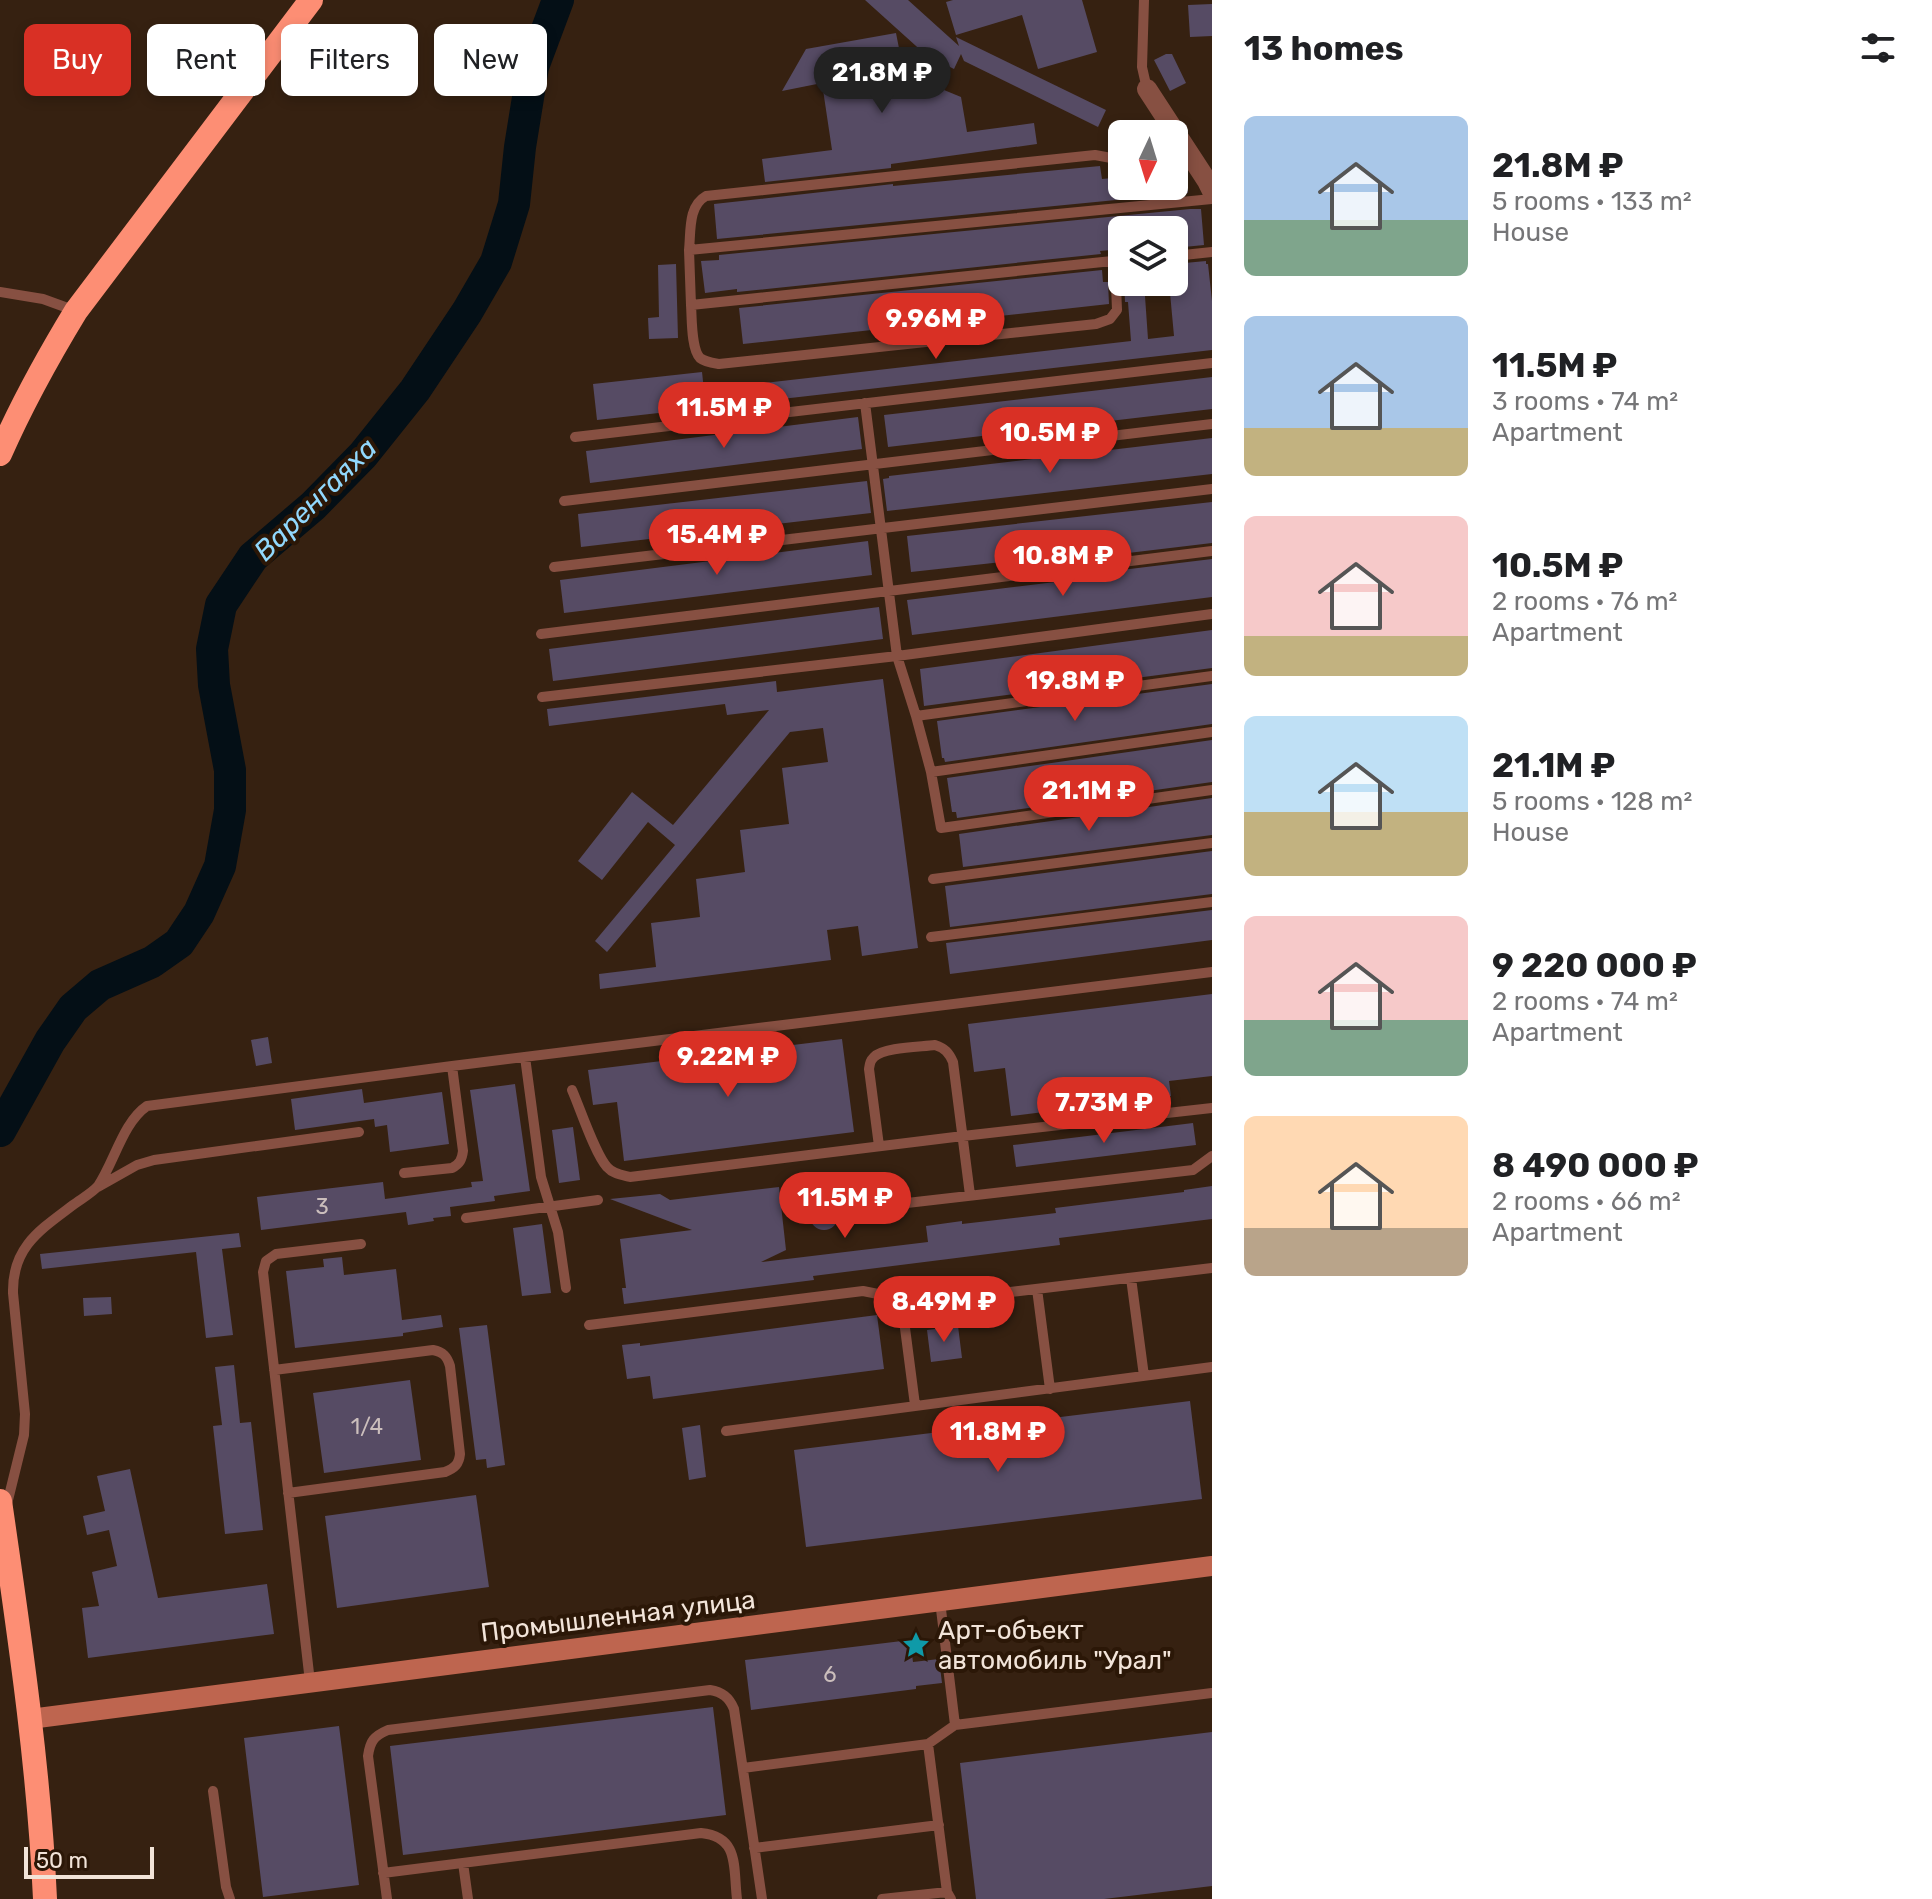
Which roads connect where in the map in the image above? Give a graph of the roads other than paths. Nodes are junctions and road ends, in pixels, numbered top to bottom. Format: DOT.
graph roads {
  1 [pos="311,0"];
  2 [pos="1144,0"];
  3 [pos="1147,89"];
  4 [pos="1163,120"];
  5 [pos="1108,157"];
  6 [pos="1188,164"];
  7 [pos="1212,191"];
  8 [pos="1212,199"];
  9 [pos="689,250"];
  10 [pos="1212,252"];
  11 [pos="1188,255"];
  12 [pos="1108,261"];
  13 [pos="0,292"];
  14 [pos="1117,296"];
  15 [pos="691,305"];
  16 [pos="76,311"];
  17 [pos="1212,363"];
  18 [pos="865,403"];
  19 [pos="1212,424"];
  20 [pos="575,437"];
  21 [pos="0,454"];
  22 [pos="873,465"];
  23 [pos="1212,489"];
  24 [pos="564,501"];
  25 [pos="879,527"];
  26 [pos="1212,551"];
  27 [pos="554,567"];
  28 [pos="888,592"];
  29 [pos="1212,614"];
  30 [pos="541,634"];
  31 [pos="897,656"];
  32 [pos="1212,676"];
  33 [pos="542,697"];
  34 [pos="916,716"];
  35 [pos="1212,732"];
  36 [pos="931,772"];
  37 [pos="1212,790"];
  38 [pos="1212,843"];
  39 [pos="933,879"];
  40 [pos="1212,902"];
  41 [pos="931,937"];
  42 [pos="1212,972"];
  43 [pos="525,1057"];
  44 [pos="452,1066"];
  45 [pos="572,1090"];
  46 [pos="1212,1108"];
  47 [pos="359,1132"];
  48 [pos="963,1136"];
  49 [pos="879,1146"];
  50 [pos="1212,1156"];
  51 [pos="404,1173"];
  52 [pos="96,1188"];
  53 [pos="970,1195"];
  54 [pos="598,1200"];
  55 [pos="550,1206"];
  56 [pos="881,1206"];
  57 [pos="466,1218"];
  58 [pos="361,1244"];
  59 [pos="1212,1268"];
  60 [pos="1131,1278"];
  61 [pos="566,1288"];
  62 [pos="1037,1289"];
  63 [pos="902,1305"];
  64 [pos="589,1325"];
  65 [pos="1212,1367"];
  66 [pos="274,1370"];
  67 [pos="1144,1376"];
  68 [pos="1050,1389"];
  69 [pos="915,1405"];
  70 [pos="726,1431"];
  71 [pos="288,1493"];
  72 [pos="1,1511"];
  73 [pos="1212,1566"];
  74 [pos="940,1601"];
  75 [pos="310,1682"];
  76 [pos="1212,1693"];
  77 [pos="30,1719"];
  78 [pos="955,1725"];
  79 [pos="928,1744"];
  80 [pos="743,1768"];
  81 [pos="213,1791"];
  82 [pos="939,1825"];
  83 [pos="754,1848"];
  84 [pos="463,1863"];
  85 [pos="383,1873"];
  86 [pos="949,1895"];
  87 [pos="45,1899"];
  88 [pos="230,1899"];
  89 [pos="387,1899"];
  90 [pos="468,1899"];
  91 [pos="737,1899"];
  92 [pos="762,1899"];
  93 [pos="882,1899"];
  1 -- 16 [label="highway"];
  2 -- 3 [label="lane"];
  3 -- 4 [label="street"];
  5 -- 9 [label="lane"];
  6 -- 7 [label="street"];
  8 -- 9 [label="lane"];
  9 -- 15 [label="lane"];
  10 -- 11 [label="lane"];
  12 -- 15 [label="lane"];
  13 -- 16 [label="lane"];
  14 -- 15 [label="lane"];
  16 -- 21 [label="highway"];
  17 -- 18 [label="lane"];
  18 -- 20 [label="lane"];
  18 -- 22 [label="lane"];
  19 -- 22 [label="lane"];
  22 -- 24 [label="lane"];
  22 -- 25 [label="lane"];
  23 -- 25 [label="lane"];
  25 -- 27 [label="lane"];
  25 -- 28 [label="lane"];
  26 -- 28 [label="lane"];
  28 -- 30 [label="lane"];
  28 -- 31 [label="lane"];
  29 -- 31 [label="lane"];
  31 -- 33 [label="lane"];
  31 -- 34 [label="lane"];
  32 -- 34 [label="lane"];
  34 -- 36 [label="lane"];
  35 -- 36 [label="lane"];
  36 -- 37 [label="lane"];
  38 -- 39 [label="lane"];
  40 -- 41 [label="lane"];
  42 -- 43 [label="lane"];
  43 -- 44 [label="lane"];
  43 -- 55 [label="lane"];
  44 -- 51 [label="lane"];
  44 -- 52 [label="lane"];
  45 -- 49 [label="lane"];
  46 -- 48 [label="lane"];
  47 -- 52 [label="lane"];
  48 -- 49 [label="lane"];
  48 -- 49 [label="lane"];
  48 -- 53 [label="lane"];
  50 -- 53 [label="lane"];
  52 -- 72 [label="lane"];
  53 -- 56 [label="lane"];
  54 -- 55 [label="lane"];
  55 -- 57 [label="lane"];
  55 -- 61 [label="lane"];
  58 -- 66 [label="lane"];
  59 -- 60 [label="lane"];
  60 -- 62 [label="lane"];
  60 -- 67 [label="lane"];
  62 -- 63 [label="lane"];
  62 -- 68 [label="lane"];
  63 -- 64 [label="lane"];
  63 -- 69 [label="lane"];
  65 -- 67 [label="lane"];
  66 -- 71 [label="lane"];
  66 -- 71 [label="lane"];
  67 -- 68 [label="lane"];
  68 -- 69 [label="lane"];
  69 -- 70 [label="lane"];
  71 -- 75 [label="lane"];
  72 -- 77 [label="highway"];
  73 -- 74 [label="main road, Промышленная улица"];
  74 -- 75 [label="main road, Промышленная улица"];
  74 -- 78 [label="lane"];
  75 -- 77 [label="main road, Промышленная улица"];
  76 -- 78 [label="lane"];
  77 -- 87 [label="highway"];
  78 -- 79 [label="lane"];
  79 -- 80 [label="lane"];
  79 -- 82 [label="lane"];
  80 -- 83 [label="lane"];
  80 -- 85 [label="lane"];
  81 -- 88 [label="lane"];
  82 -- 83 [label="lane"];
  82 -- 86 [label="lane"];
  83 -- 92 [label="lane"];
  84 -- 85 [label="lane"];
  84 -- 90 [label="lane"];
  84 -- 91 [label="lane"];
  85 -- 89 [label="lane"];
  86 -- 93 [label="lane"];
}
